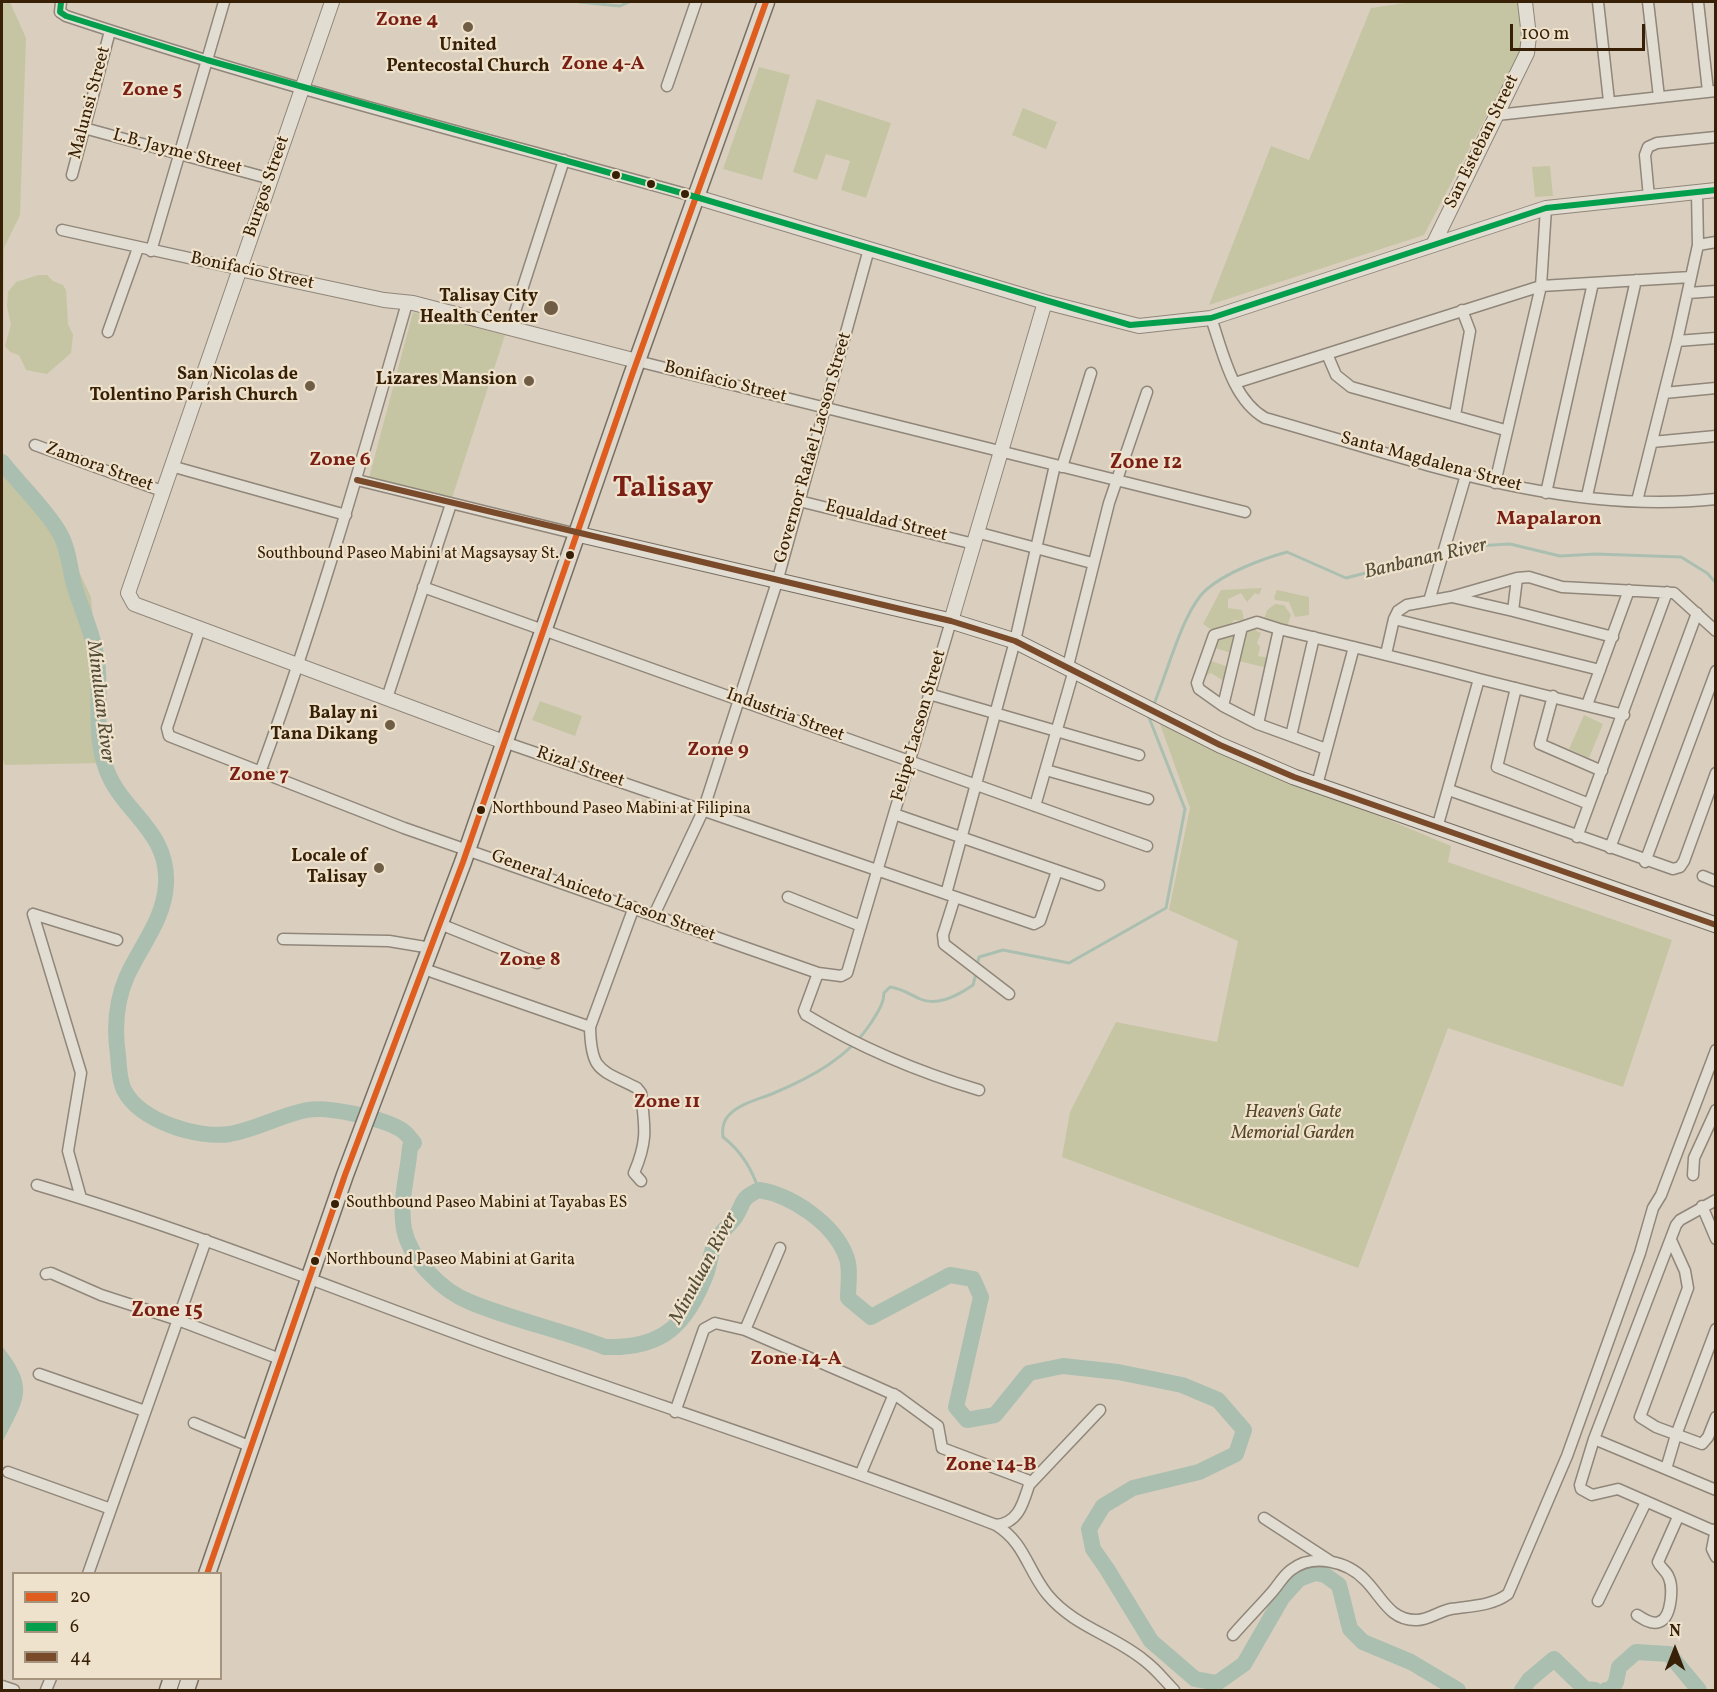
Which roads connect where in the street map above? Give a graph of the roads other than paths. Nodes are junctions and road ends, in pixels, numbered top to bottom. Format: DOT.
graph roads {
  1 [pos="61,2"];
  2 [pos="224,2"];
  3 [pos="332,2"];
  4 [pos="696,2"];
  5 [pos="766,2"];
  6 [pos="1525,2"];
  7 [pos="1598,2"];
  8 [pos="1648,2"];
  9 [pos="1698,2"];
  10 [pos="110,31"];
  11 [pos="207,60"];
  12 [pos="667,86"];
  13 [pos="302,87"];
  14 [pos="1712,91"];
  15 [pos="1659,97"];
  16 [pos="1609,101"];
  17 [pos="1497,115"];
  18 [pos="84,128"];
  19 [pos="1716,137"];
  20 [pos="179,154"];
  21 [pos="564,160"];
  22 [pos="72,175"];
  23 [pos="271,179"];
  24 [pos="1716,190"];
  25 [pos="1697,192"];
  26 [pos="696,197"];
  27 [pos="1648,197"];
  28 [pos="1454,201"];
  29 [pos="1546,208"];
  30 [pos="1481,229"];
  31 [pos="62,230"];
  32 [pos="1716,243"];
  33 [pos="1433,245"];
  34 [pos="1698,245"];
  35 [pos="138,248"];
  36 [pos="869,249"];
  37 [pos="151,251"];
  38 [pos="239,269"];
  39 [pos="1691,277"];
  40 [pos="1635,280"];
  41 [pos="1593,284"];
  42 [pos="1541,286"];
  43 [pos="1716,291"];
  44 [pos="1688,293"];
  45 [pos="1045,302"];
  46 [pos="407,303"];
  47 [pos="1462,310"];
  48 [pos="1211,318"];
  49 [pos="510,327"];
  50 [pos="108,332"];
  51 [pos="1716,338"];
  52 [pos="1677,341"];
  53 [pos="1327,354"];
  54 [pos="637,361"];
  55 [pos="1091,373"];
  56 [pos="1235,383"];
  57 [pos="1716,388"];
  58 [pos="1147,392"];
  59 [pos="1664,393"];
  60 [pos="825,408"];
  61 [pos="1455,416"];
  62 [pos="1505,430"];
  63 [pos="1716,436"];
  64 [pos="1652,442"];
  65 [pos="34,445"];
  66 [pos="1001,451"];
  67 [pos="171,465"];
  68 [pos="1059,466"];
  69 [pos="1466,475"];
  70 [pos="357,480"];
  71 [pos="1117,480"];
  72 [pos="1495,483"];
  73 [pos="162,492"];
  74 [pos="1546,493"];
  75 [pos="1587,496"];
  76 [pos="1716,499"];
  77 [pos="799,501"];
  78 [pos="1637,501"];
  79 [pos="451,504"];
  80 [pos="1245,512"];
  81 [pos="346,515"];
  82 [pos="577,534"];
  83 [pos="975,538"];
  84 [pos="1034,549"];
  85 [pos="1092,563"];
  86 [pos="133,578"];
  87 [pos="1517,578"];
  88 [pos="777,582"];
  89 [pos="423,587"];
  90 [pos="1629,590"];
  91 [pos="1667,592"];
  92 [pos="1451,597"];
  93 [pos="1430,601"];
  94 [pos="1513,611"];
  95 [pos="1697,613"];
  96 [pos="1394,619"];
  97 [pos="951,621"];
  98 [pos="1242,627"];
  99 [pos="200,629"];
  100 [pos="1279,629"];
  101 [pos="543,630"];
  102 [pos="1716,631"];
  103 [pos="1314,637"];
  104 [pos="1613,637"];
  105 [pos="1015,641"];
  106 [pos="1354,647"];
  107 [pos="1386,654"];
  108 [pos="299,666"];
  109 [pos="1071,668"];
  110 [pos="1600,669"];
  111 [pos="1716,671"];
  112 [pos="1479,679"];
  113 [pos="1516,688"];
  114 [pos="929,694"];
  115 [pos="1552,696"];
  116 [pos="387,699"];
  117 [pos="739,700"];
  118 [pos="1587,705"];
  119 [pos="1223,706"];
  120 [pos="995,713"];
  121 [pos="1624,715"];
  122 [pos="1258,724"];
  123 [pos="1056,731"];
  124 [pos="1291,736"];
  125 [pos="504,742"];
  126 [pos="1326,749"];
  127 [pos="1139,755"];
  128 [pos="910,761"];
  129 [pos="261,770"];
  130 [pos="1046,770"];
  131 [pos="1602,771"];
  132 [pos="1716,773"];
  133 [pos="975,784"];
  134 [pos="1317,785"];
  135 [pos="1449,790"];
  136 [pos="1148,799"];
  137 [pos="1589,804"];
  138 [pos="1035,806"];
  139 [pos="703,811"];
  140 [pos="894,814"];
  141 [pos="1437,828"];
  142 [pos="1577,837"];
  143 [pos="961,838"];
  144 [pos="1147,846"];
  145 [pos="468,848"];
  146 [pos="1610,848"];
  147 [pos="1645,862"];
  148 [pos="877,870"];
  149 [pos="1057,872"];
  150 [pos="1703,876"];
  151 [pos="1715,880"];
  152 [pos="1099,885"];
  153 [pos="950,896"];
  154 [pos="788,897"];
  155 [pos="634,907"];
  156 [pos="654,915"];
  157 [pos="440,924"];
  158 [pos="1716,925"];
  159 [pos="861,926"];
  160 [pos="283,939"];
  161 [pos="117,940"];
  162 [pos="431,948"];
  163 [pos="537,963"];
  164 [pos="424,969"];
  165 [pos="818,973"];
  166 [pos="844,976"];
  167 [pos="1009,994"];
  168 [pos="590,1027"];
  169 [pos="1716,1050"];
  170 [pos="979,1090"];
  171 [pos="1715,1114"];
  172 [pos="1693,1175"];
  173 [pos="641,1181"];
  174 [pos="37,1185"];
  175 [pos="81,1198"];
  176 [pos="1716,1200"];
  177 [pos="1702,1206"];
  178 [pos="1716,1239"];
  179 [pos="206,1240"];
  180 [pos="1671,1240"];
  181 [pos="780,1248"];
  182 [pos="46,1274"];
  183 [pos="308,1280"];
  184 [pos="178,1320"];
  185 [pos="1716,1329"];
  186 [pos="744,1330"];
  187 [pos="280,1359"];
  188 [pos="39,1374"];
  189 [pos="894,1394"];
  190 [pos="1100,1410"];
  191 [pos="145,1411"];
  192 [pos="675,1412"];
  193 [pos="1716,1417"];
  194 [pos="194,1423"];
  195 [pos="1676,1435"];
  196 [pos="1594,1439"];
  197 [pos="249,1446"];
  198 [pos="1666,1469"];
  199 [pos="8,1472"];
  200 [pos="861,1473"];
  201 [pos="1029,1485"];
  202 [pos="1716,1490"];
  203 [pos="1646,1502"];
  204 [pos="111,1509"];
  205 [pos="1678,1517"];
  206 [pos="1264,1518"];
  207 [pos="996,1525"];
  208 [pos="1715,1531"];
  209 [pos="1716,1557"];
  210 [pos="1330,1561"];
  211 [pos="89,1572"];
  212 [pos="208,1572"];
  213 [pos="1598,1600"];
  214 [pos="1637,1616"];
  215 [pos="1233,1635"];
  216 [pos="2,1686"];
  217 [pos="14,1690"];
  218 [pos="1174,1690"];
  1 -- 10 [label="street"];
  2 -- 11 [label="street"];
  3 -- 13 [label="street, Burgos Street"];
  4 -- 12 [label="street"];
  5 -- 26 [label="main road"];
  6 -- 17 [label="street, San Esteban Street"];
  7 -- 16 [label="street"];
  8 -- 15 [label="street"];
  9 -- 14 [label="street"];
  10 -- 11 [label="street"];
  10 -- 18 [label="street, Malunsi Street"];
  11 -- 13 [label="street"];
  11 -- 20 [label="street"];
  13 -- 21 [label="street"];
  13 -- 23 [label="street, Burgos Street"];
  14 -- 15 [label="street"];
  15 -- 16 [label="street"];
  16 -- 17 [label="street"];
  17 -- 28 [label="street, San Esteban Street"];
  18 -- 20 [label="street, L.B. Jayme Street"];
  18 -- 22 [label="street, Malunsi Street"];
  19 -- 27 [label="street"];
  20 -- 23 [label="street, L.B. Jayme Street"];
  20 -- 37 [label="street"];
  21 -- 26 [label="street"];
  21 -- 49 [label="street"];
  23 -- 38 [label="street, Burgos Street"];
  24 -- 25 [label="street"];
  25 -- 27 [label="street"];
  25 -- 34 [label="street"];
  26 -- 36 [label="street"];
  26 -- 54 [label="main road"];
  27 -- 29 [label="street"];
  28 -- 30 [label="street"];
  28 -- 33 [label="street, San Esteban Street"];
  29 -- 30 [label="street"];
  29 -- 42 [label="street"];
  30 -- 33 [label="street"];
  31 -- 35 [label="street, Bonifacio Street"];
  32 -- 34 [label="street"];
  33 -- 48 [label="street"];
  34 -- 39 [label="street"];
  35 -- 37 [label="street, Bonifacio Street"];
  35 -- 50 [label="street"];
  36 -- 45 [label="street"];
  36 -- 60 [label="street, Governor Rafael Lacson Street"];
  37 -- 38 [label="street, Bonifacio Street"];
  38 -- 46 [label="street, Bonifacio Street"];
  38 -- 67 [label="street, Burgos Street"];
  39 -- 40 [label="street"];
  39 -- 44 [label="street"];
  40 -- 41 [label="street"];
  40 -- 75 [label="street"];
  41 -- 42 [label="street"];
  41 -- 74 [label="street"];
  42 -- 47 [label="street"];
  42 -- 62 [label="street"];
  43 -- 44 [label="street"];
  44 -- 52 [label="street"];
  45 -- 48 [label="street"];
  45 -- 66 [label="street, Felipe Lacson Street"];
  46 -- 49 [label="street, Bonifacio Street"];
  46 -- 70 [label="street"];
  47 -- 53 [label="street"];
  47 -- 61 [label="street"];
  48 -- 56 [label="street, Santa Magdalena Street"];
  49 -- 54 [label="street, Bonifacio Street"];
  51 -- 52 [label="street"];
  52 -- 59 [label="street"];
  53 -- 56 [label="street"];
  53 -- 61 [label="street"];
  54 -- 60 [label="street, Bonifacio Street"];
  54 -- 82 [label="main road"];
  55 -- 68 [label="street"];
  56 -- 69 [label="street, Santa Magdalena Street"];
  57 -- 59 [label="street"];
  58 -- 71 [label="street"];
  59 -- 64 [label="street"];
  60 -- 66 [label="street, Bonifacio Street"];
  60 -- 77 [label="street, Governor Rafael Lacson Street"];
  61 -- 62 [label="street"];
  62 -- 72 [label="street"];
  63 -- 64 [label="street"];
  64 -- 78 [label="street"];
  65 -- 73 [label="street, Zamora Street"];
  66 -- 68 [label="street, Bonifacio Street"];
  66 -- 83 [label="street, Felipe Lacson Street"];
  67 -- 73 [label="street, Burgos Street"];
  67 -- 81 [label="street"];
  68 -- 71 [label="street, Bonifacio Street"];
  68 -- 84 [label="street"];
  69 -- 72 [label="street, Santa Magdalena Street"];
  69 -- 93 [label="street"];
  70 -- 79 [label="street"];
  70 -- 81 [label="street"];
  71 -- 80 [label="street, Bonifacio Street"];
  71 -- 85 [label="street"];
  72 -- 74 [label="street, Santa Magdalena Street"];
  73 -- 86 [label="street, Burgos Street"];
  74 -- 75 [label="street, Santa Magdalena Street"];
  75 -- 78 [label="street, Santa Magdalena Street"];
  76 -- 78 [label="street, Santa Magdalena Street"];
  77 -- 83 [label="street, Equaldad Street"];
  77 -- 88 [label="street, Governor Rafael Lacson Street"];
  79 -- 82 [label="street"];
  79 -- 89 [label="street"];
  81 -- 108 [label="street"];
  82 -- 88 [label="main road"];
  82 -- 101 [label="main road"];
  83 -- 84 [label="street, Equaldad Street"];
  83 -- 97 [label="street, Felipe Lacson Street"];
  84 -- 85 [label="street, Equaldad Street"];
  84 -- 105 [label="street"];
  85 -- 109 [label="street"];
  86 -- 99 [label="street, Rizal Street"];
  87 -- 90 [label="street"];
  87 -- 92 [label="street"];
  87 -- 94 [label="street"];
  88 -- 97 [label="main road"];
  88 -- 117 [label="street, Governor Rafael Lacson Street"];
  89 -- 101 [label="street, Industria Street"];
  89 -- 116 [label="street"];
  90 -- 91 [label="street"];
  90 -- 104 [label="street"];
  91 -- 95 [label="street"];
  91 -- 121 [label="street"];
  92 -- 93 [label="street"];
  92 -- 94 [label="street"];
  93 -- 96 [label="street"];
  94 -- 104 [label="street"];
  95 -- 102 [label="street"];
  95 -- 146 [label="street"];
  96 -- 107 [label="street"];
  96 -- 110 [label="street"];
  97 -- 105 [label="main road"];
  97 -- 114 [label="street, Felipe Lacson Street"];
  98 -- 100 [label="street"];
  98 -- 119 [label="street"];
  98 -- 119 [label="street"];
  99 -- 108 [label="street, Rizal Street"];
  99 -- 129 [label="street, General Aniceto Lacson Street"];
  100 -- 103 [label="street"];
  100 -- 122 [label="street"];
  101 -- 117 [label="street, Industria Street"];
  101 -- 125 [label="main road"];
  103 -- 106 [label="street"];
  103 -- 124 [label="street"];
  104 -- 110 [label="street"];
  105 -- 109 [label="main road"];
  105 -- 120 [label="street"];
  106 -- 107 [label="street"];
  106 -- 126 [label="street"];
  107 -- 112 [label="street"];
  108 -- 116 [label="street, Rizal Street"];
  108 -- 129 [label="street"];
  109 -- 123 [label="street"];
  109 -- 134 [label="main road"];
  110 -- 118 [label="street"];
  111 -- 147 [label="street"];
  112 -- 113 [label="street"];
  112 -- 135 [label="street"];
  113 -- 115 [label="street"];
  113 -- 137 [label="street"];
  114 -- 120 [label="street"];
  114 -- 128 [label="street, Felipe Lacson Street"];
  115 -- 118 [label="street"];
  115 -- 131 [label="street"];
  116 -- 125 [label="street, Rizal Street"];
  117 -- 128 [label="street, Industria Street"];
  117 -- 139 [label="street, Governor Rafael Lacson Street"];
  118 -- 121 [label="street"];
  119 -- 122 [label="street"];
  120 -- 123 [label="street"];
  120 -- 133 [label="street"];
  121 -- 131 [label="street"];
  122 -- 124 [label="street"];
  123 -- 127 [label="street"];
  123 -- 130 [label="street"];
  124 -- 126 [label="street"];
  125 -- 139 [label="street, Rizal Street"];
  125 -- 145 [label="main road"];
  126 -- 134 [label="street"];
  128 -- 133 [label="street, Industria Street"];
  128 -- 140 [label="street, Felipe Lacson Street"];
  129 -- 145 [label="street, General Aniceto Lacson Street"];
  130 -- 136 [label="street"];
  130 -- 138 [label="street"];
  131 -- 137 [label="street"];
  132 -- 147 [label="street"];
  133 -- 138 [label="street, Industria Street"];
  133 -- 143 [label="street"];
  134 -- 141 [label="main road"];
  135 -- 141 [label="street"];
  135 -- 142 [label="street"];
  137 -- 142 [label="street"];
  138 -- 144 [label="street, Industria Street"];
  139 -- 148 [label="street, Rizal Street"];
  139 -- 156 [label="street, Governor Rafael Lacson Street"];
  140 -- 143 [label="street"];
  140 -- 148 [label="street, Felipe Lacson Street"];
  141 -- 158 [label="main road"];
  142 -- 146 [label="street"];
  143 -- 149 [label="street"];
  143 -- 153 [label="street"];
  145 -- 155 [label="street, General Aniceto Lacson Street"];
  145 -- 157 [label="main road"];
  146 -- 147 [label="street"];
  148 -- 153 [label="street, Rizal Street"];
  148 -- 159 [label="street, Felipe Lacson Street"];
  149 -- 152 [label="street"];
  149 -- 153 [label="street, Rizal Street"];
  150 -- 151 [label="street"];
  153 -- 167 [label="street"];
  154 -- 159 [label="street"];
  155 -- 156 [label="street, General Aniceto Lacson Street"];
  155 -- 168 [label="street"];
  156 -- 165 [label="street, General Aniceto Lacson Street"];
  157 -- 162 [label="main road"];
  157 -- 163 [label="street"];
  159 -- 166 [label="street, Felipe Lacson Street"];
  160 -- 162 [label="street"];
  161 -- 175 [label="street"];
  162 -- 164 [label="main road"];
  164 -- 168 [label="street"];
  164 -- 183 [label="main road"];
  165 -- 166 [label="street, General Aniceto Lacson Street"];
  165 -- 170 [label="street"];
  168 -- 173 [label="street"];
  169 -- 210 [label="street"];
  171 -- 172 [label="street"];
  174 -- 175 [label="street"];
  175 -- 179 [label="street"];
  176 -- 177 [label="street"];
  177 -- 178 [label="street"];
  177 -- 180 [label="street"];
  179 -- 183 [label="street"];
  179 -- 184 [label="street"];
  180 -- 195 [label="street"];
  180 -- 196 [label="street"];
  181 -- 186 [label="street"];
  182 -- 184 [label="street"];
  183 -- 187 [label="main road"];
  183 -- 192 [label="street"];
  184 -- 187 [label="street"];
  184 -- 191 [label="street"];
  185 -- 195 [label="street"];
  186 -- 189 [label="street"];
  186 -- 192 [label="street"];
  187 -- 197 [label="main road"];
  188 -- 191 [label="street"];
  189 -- 200 [label="street"];
  189 -- 201 [label="street"];
  190 -- 201 [label="street"];
  191 -- 204 [label="street"];
  192 -- 200 [label="street"];
  193 -- 195 [label="street"];
  194 -- 197 [label="street"];
  195 -- 198 [label="street"];
  196 -- 198 [label="street"];
  196 -- 203 [label="street"];
  197 -- 212 [label="main road"];
  198 -- 202 [label="street"];
  199 -- 204 [label="street"];
  200 -- 207 [label="street"];
  201 -- 207 [label="street"];
  203 -- 205 [label="street"];
  203 -- 213 [label="street"];
  204 -- 211 [label="street"];
  205 -- 208 [label="street"];
  205 -- 214 [label="street"];
  206 -- 210 [label="street"];
  207 -- 218 [label="street"];
  208 -- 209 [label="street"];
  210 -- 215 [label="street"];
  216 -- 217 [label="street"];
}
